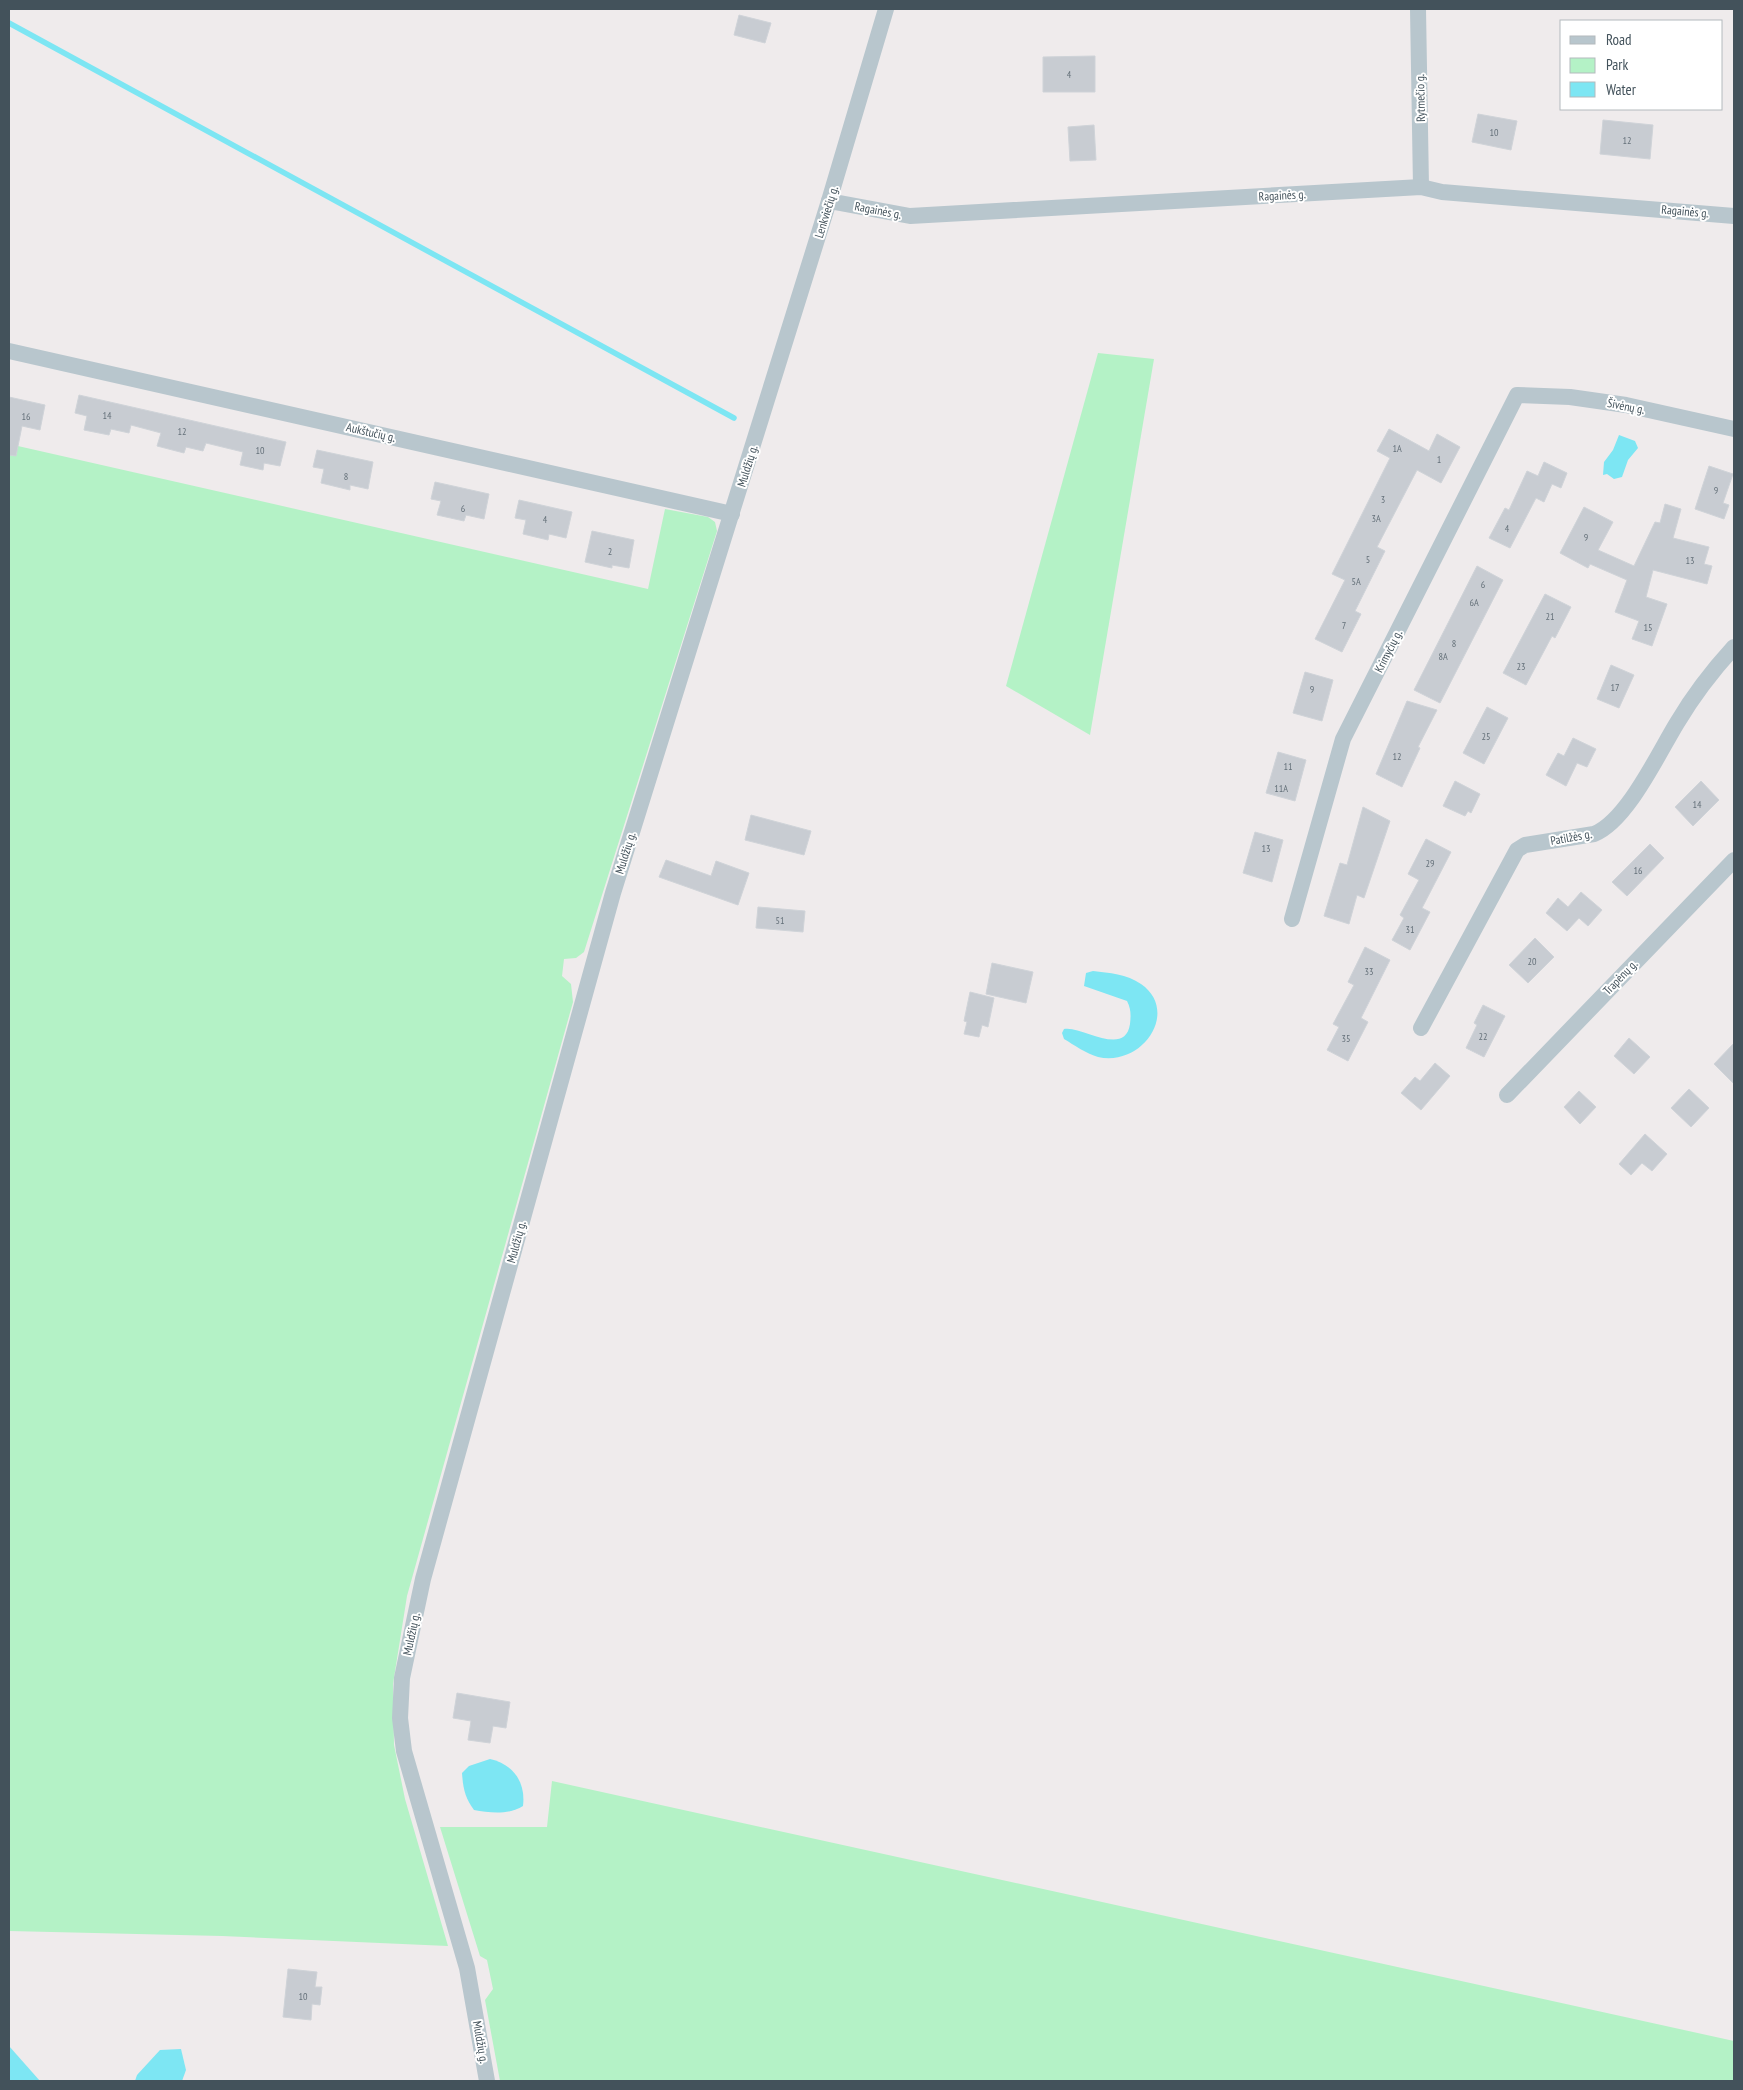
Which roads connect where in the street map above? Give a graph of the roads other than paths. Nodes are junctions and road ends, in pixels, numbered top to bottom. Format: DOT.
graph roads {
  1 [pos="886,9"];
  2 [pos="1418,9"];
  3 [pos="1421,187"];
  4 [pos="829,201"];
  5 [pos="1734,216"];
  6 [pos="9,350"];
  7 [pos="1517,395"];
  8 [pos="763,414"];
  9 [pos="1734,430"];
  10 [pos="732,514"];
  11 [pos="1734,647"];
  12 [pos="1734,860"];
  13 [pos="1292,919"];
  14 [pos="1421,1028"];
  15 [pos="1507,1095"];
  16 [pos="487,2081"];
  1 -- 4 [label="street, Lenkviečių g."];
  2 -- 3 [label="street, Rytmečio g."];
  3 -- 4 [label="street, Ragainės g."];
  3 -- 5 [label="street, Ragainės g."];
  4 -- 8 [label="street, Lenkviečių g."];
  6 -- 10 [label="street, Aukštučių g."];
  7 -- 9 [label="street, Šivėnų g."];
  7 -- 13 [label="street, Krimyčių g."];
  8 -- 10 [label="street, Muldžių g."];
  10 -- 16 [label="street, Muldžių g."];
  11 -- 14 [label="street, Patilžės g."];
  12 -- 15 [label="street, Trapėnų g."];
}
